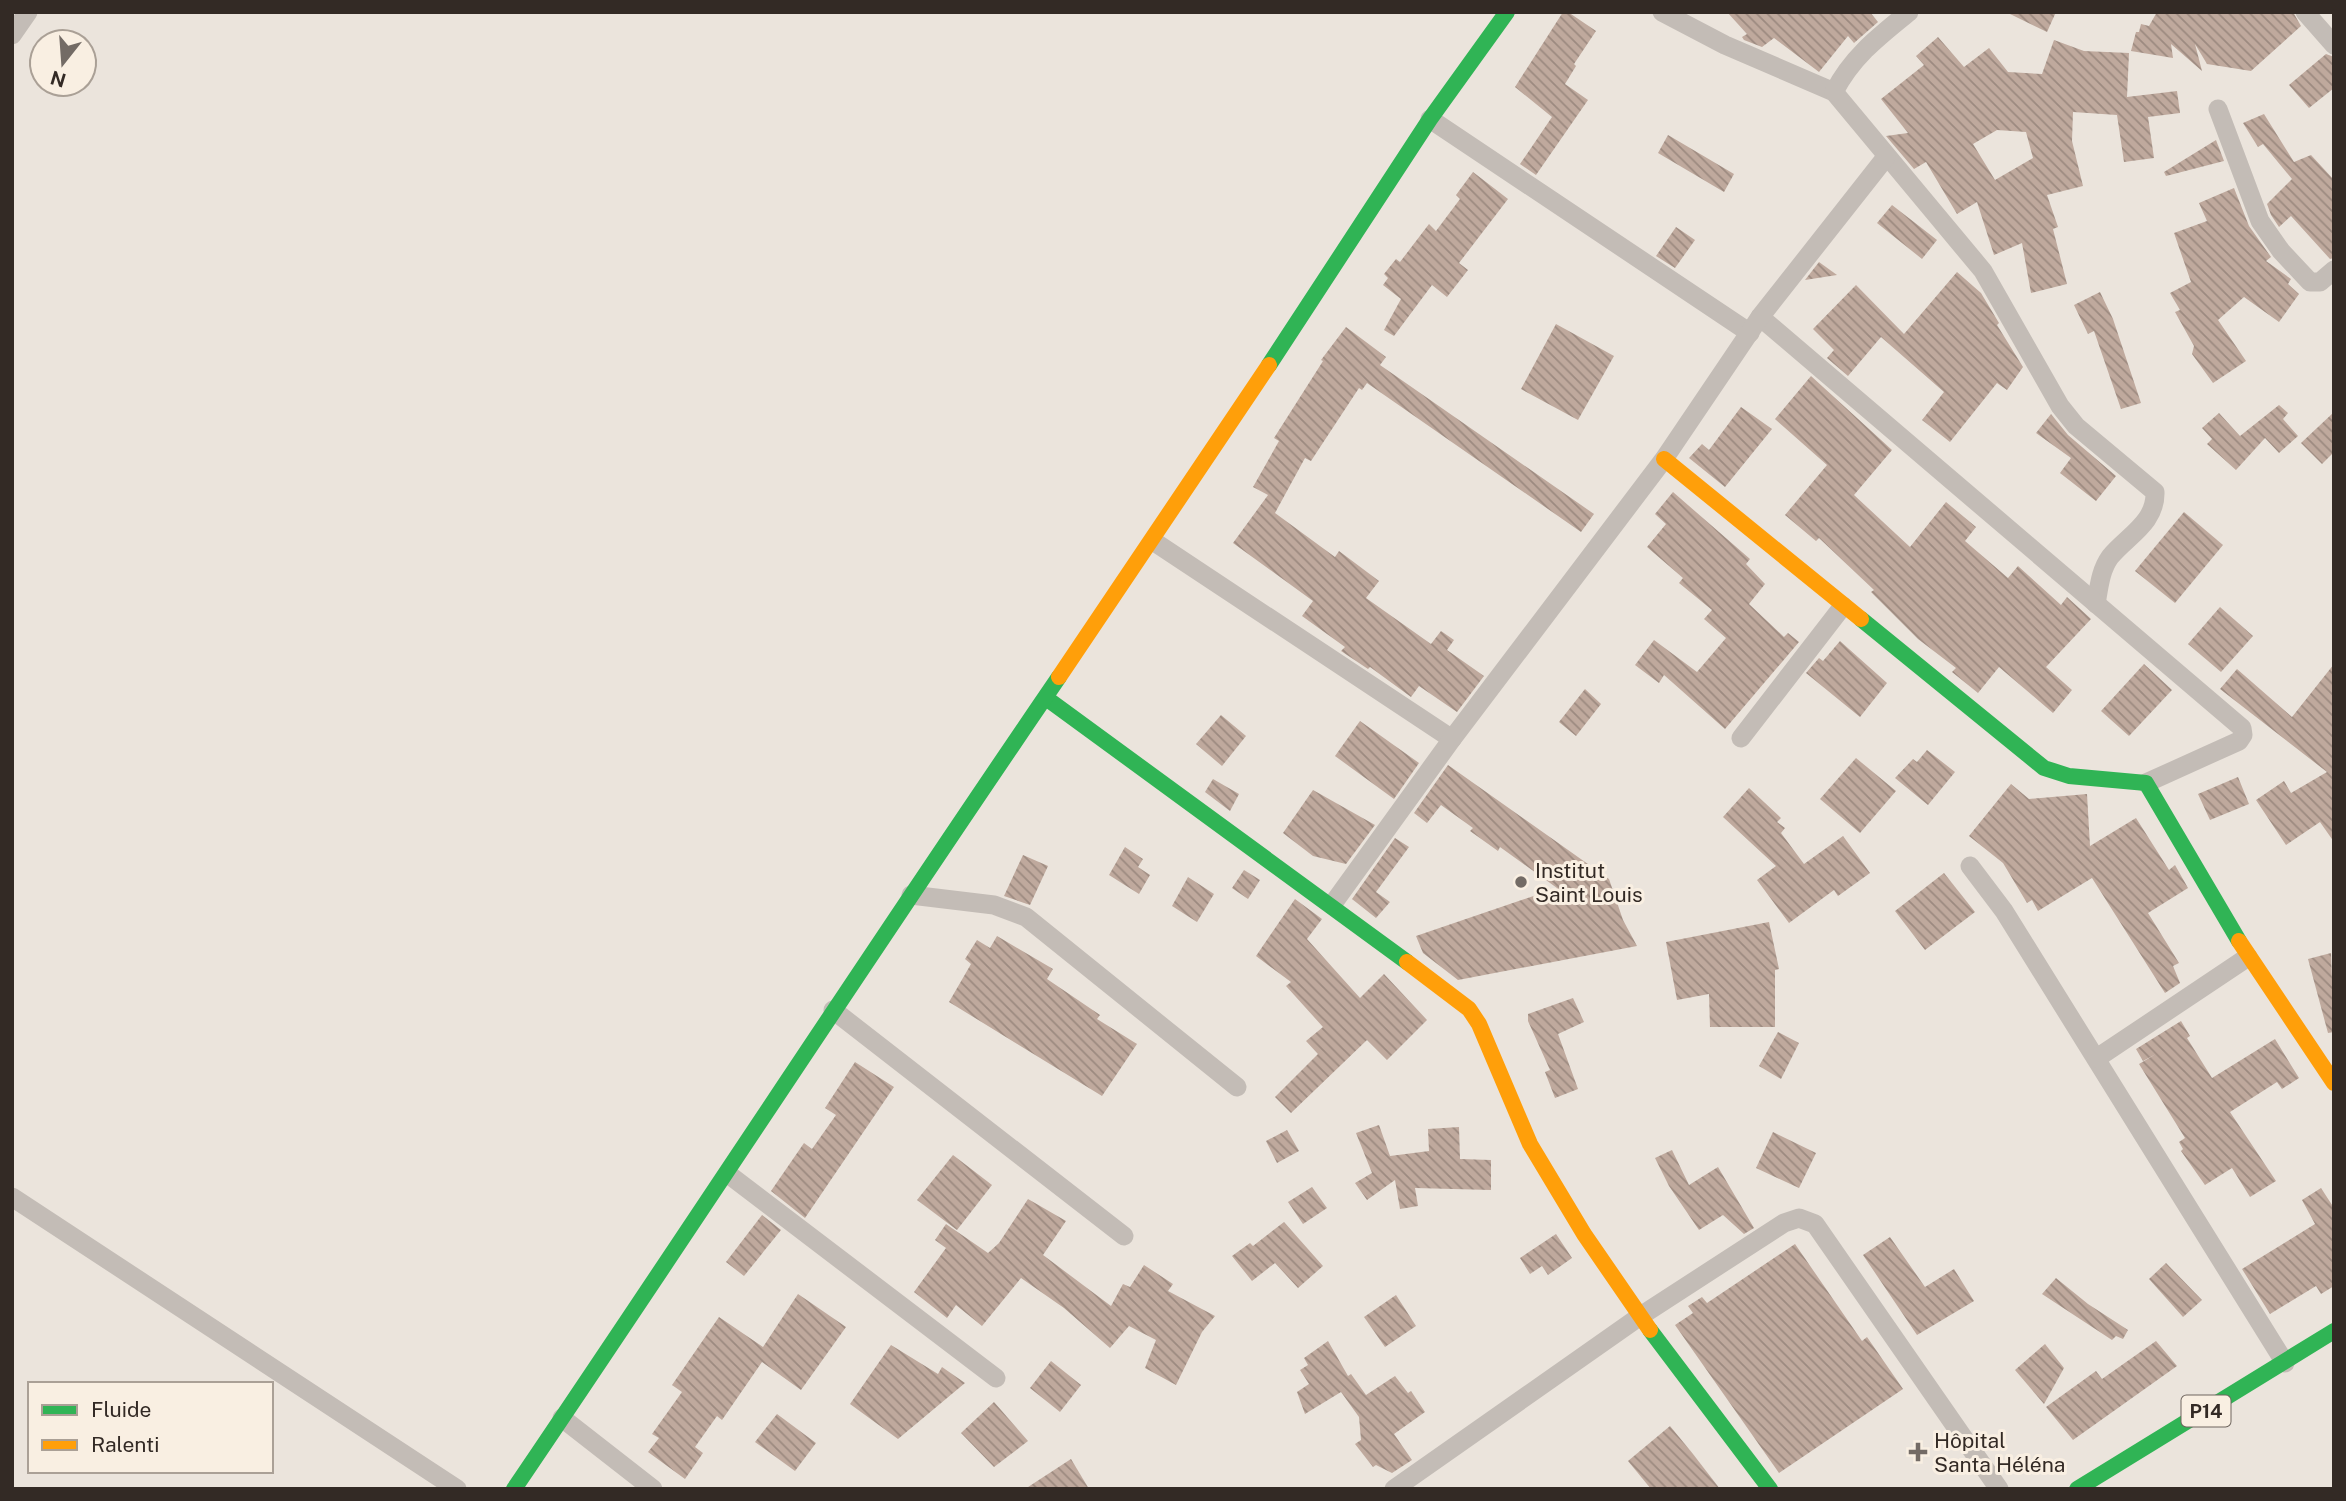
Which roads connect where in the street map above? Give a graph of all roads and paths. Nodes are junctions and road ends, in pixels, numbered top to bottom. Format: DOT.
graph roads {
  1 [pos="28,12"];
  2 [pos="1507,12"];
  3 [pos="1662,12"];
  4 [pos="1909,12"];
  5 [pos="2305,12"];
  6 [pos="12,35"];
  7 [pos="2334,45"];
  8 [pos="1834,92"];
  9 [pos="2218,109"];
  10 [pos="1430,119"];
  11 [pos="1886,157"];
  12 [pos="2334,270"];
  13 [pos="1755,325"];
  14 [pos="1664,459"];
  15 [pos="1153,541"];
  16 [pos="2096,604"];
  17 [pos="1843,606"];
  18 [pos="1046,698"];
  19 [pos="1741,738"];
  20 [pos="1452,739"];
  21 [pos="2146,783"];
  22 [pos="1970,866"];
  23 [pos="911,895"];
  24 [pos="1332,905"];
  25 [pos="2248,957"];
  26 [pos="833,1010"];
  27 [pos="2097,1058"];
  28 [pos="2334,1083"];
  29 [pos="1237,1087"];
  30 [pos="728,1174"];
  31 [pos="12,1197"];
  32 [pos="1124,1236"];
  33 [pos="1639,1317"];
  34 [pos="2334,1331"];
  35 [pos="2285,1363"];
  36 [pos="996,1378"];
  37 [pos="562,1418"];
  38 [pos="457,1489"];
  39 [pos="514,1489"];
  40 [pos="653,1489"];
  41 [pos="1394,1489"];
  42 [pos="1770,1489"];
  43 [pos="1999,1489"];
  44 [pos="2077,1489"];
  1 -- 6 [label="street"];
  2 -- 10 [label="main road"];
  3 -- 8 [label="street"];
  4 -- 8 [label="street"];
  5 -- 7 [label="street"];
  8 -- 11 [label="street"];
  9 -- 12 [label="street"];
  10 -- 13 [label="street"];
  10 -- 15 [label="main road"];
  11 -- 13 [label="street"];
  11 -- 16 [label="street"];
  13 -- 14 [label="street"];
  13 -- 16 [label="street"];
  14 -- 17 [label="main road"];
  14 -- 20 [label="street"];
  15 -- 18 [label="main road"];
  15 -- 20 [label="street"];
  16 -- 21 [label="street"];
  17 -- 19 [label="street"];
  17 -- 21 [label="main road"];
  18 -- 23 [label="main road"];
  18 -- 24 [label="main road"];
  20 -- 24 [label="street"];
  21 -- 25 [label="main road"];
  22 -- 27 [label="street"];
  23 -- 26 [label="main road"];
  23 -- 29 [label="street"];
  24 -- 33 [label="main road"];
  25 -- 27 [label="street"];
  25 -- 28 [label="main road"];
  26 -- 30 [label="main road"];
  26 -- 32 [label="street"];
  27 -- 35 [label="street"];
  30 -- 36 [label="street"];
  30 -- 37 [label="main road"];
  31 -- 38 [label="street"];
  33 -- 41 [label="street"];
  33 -- 42 [label="main road"];
  33 -- 43 [label="street"];
  34 -- 35 [label="main road, P14"];
  35 -- 44 [label="main road, P14"];
  37 -- 39 [label="main road"];
  37 -- 40 [label="street"];
}
